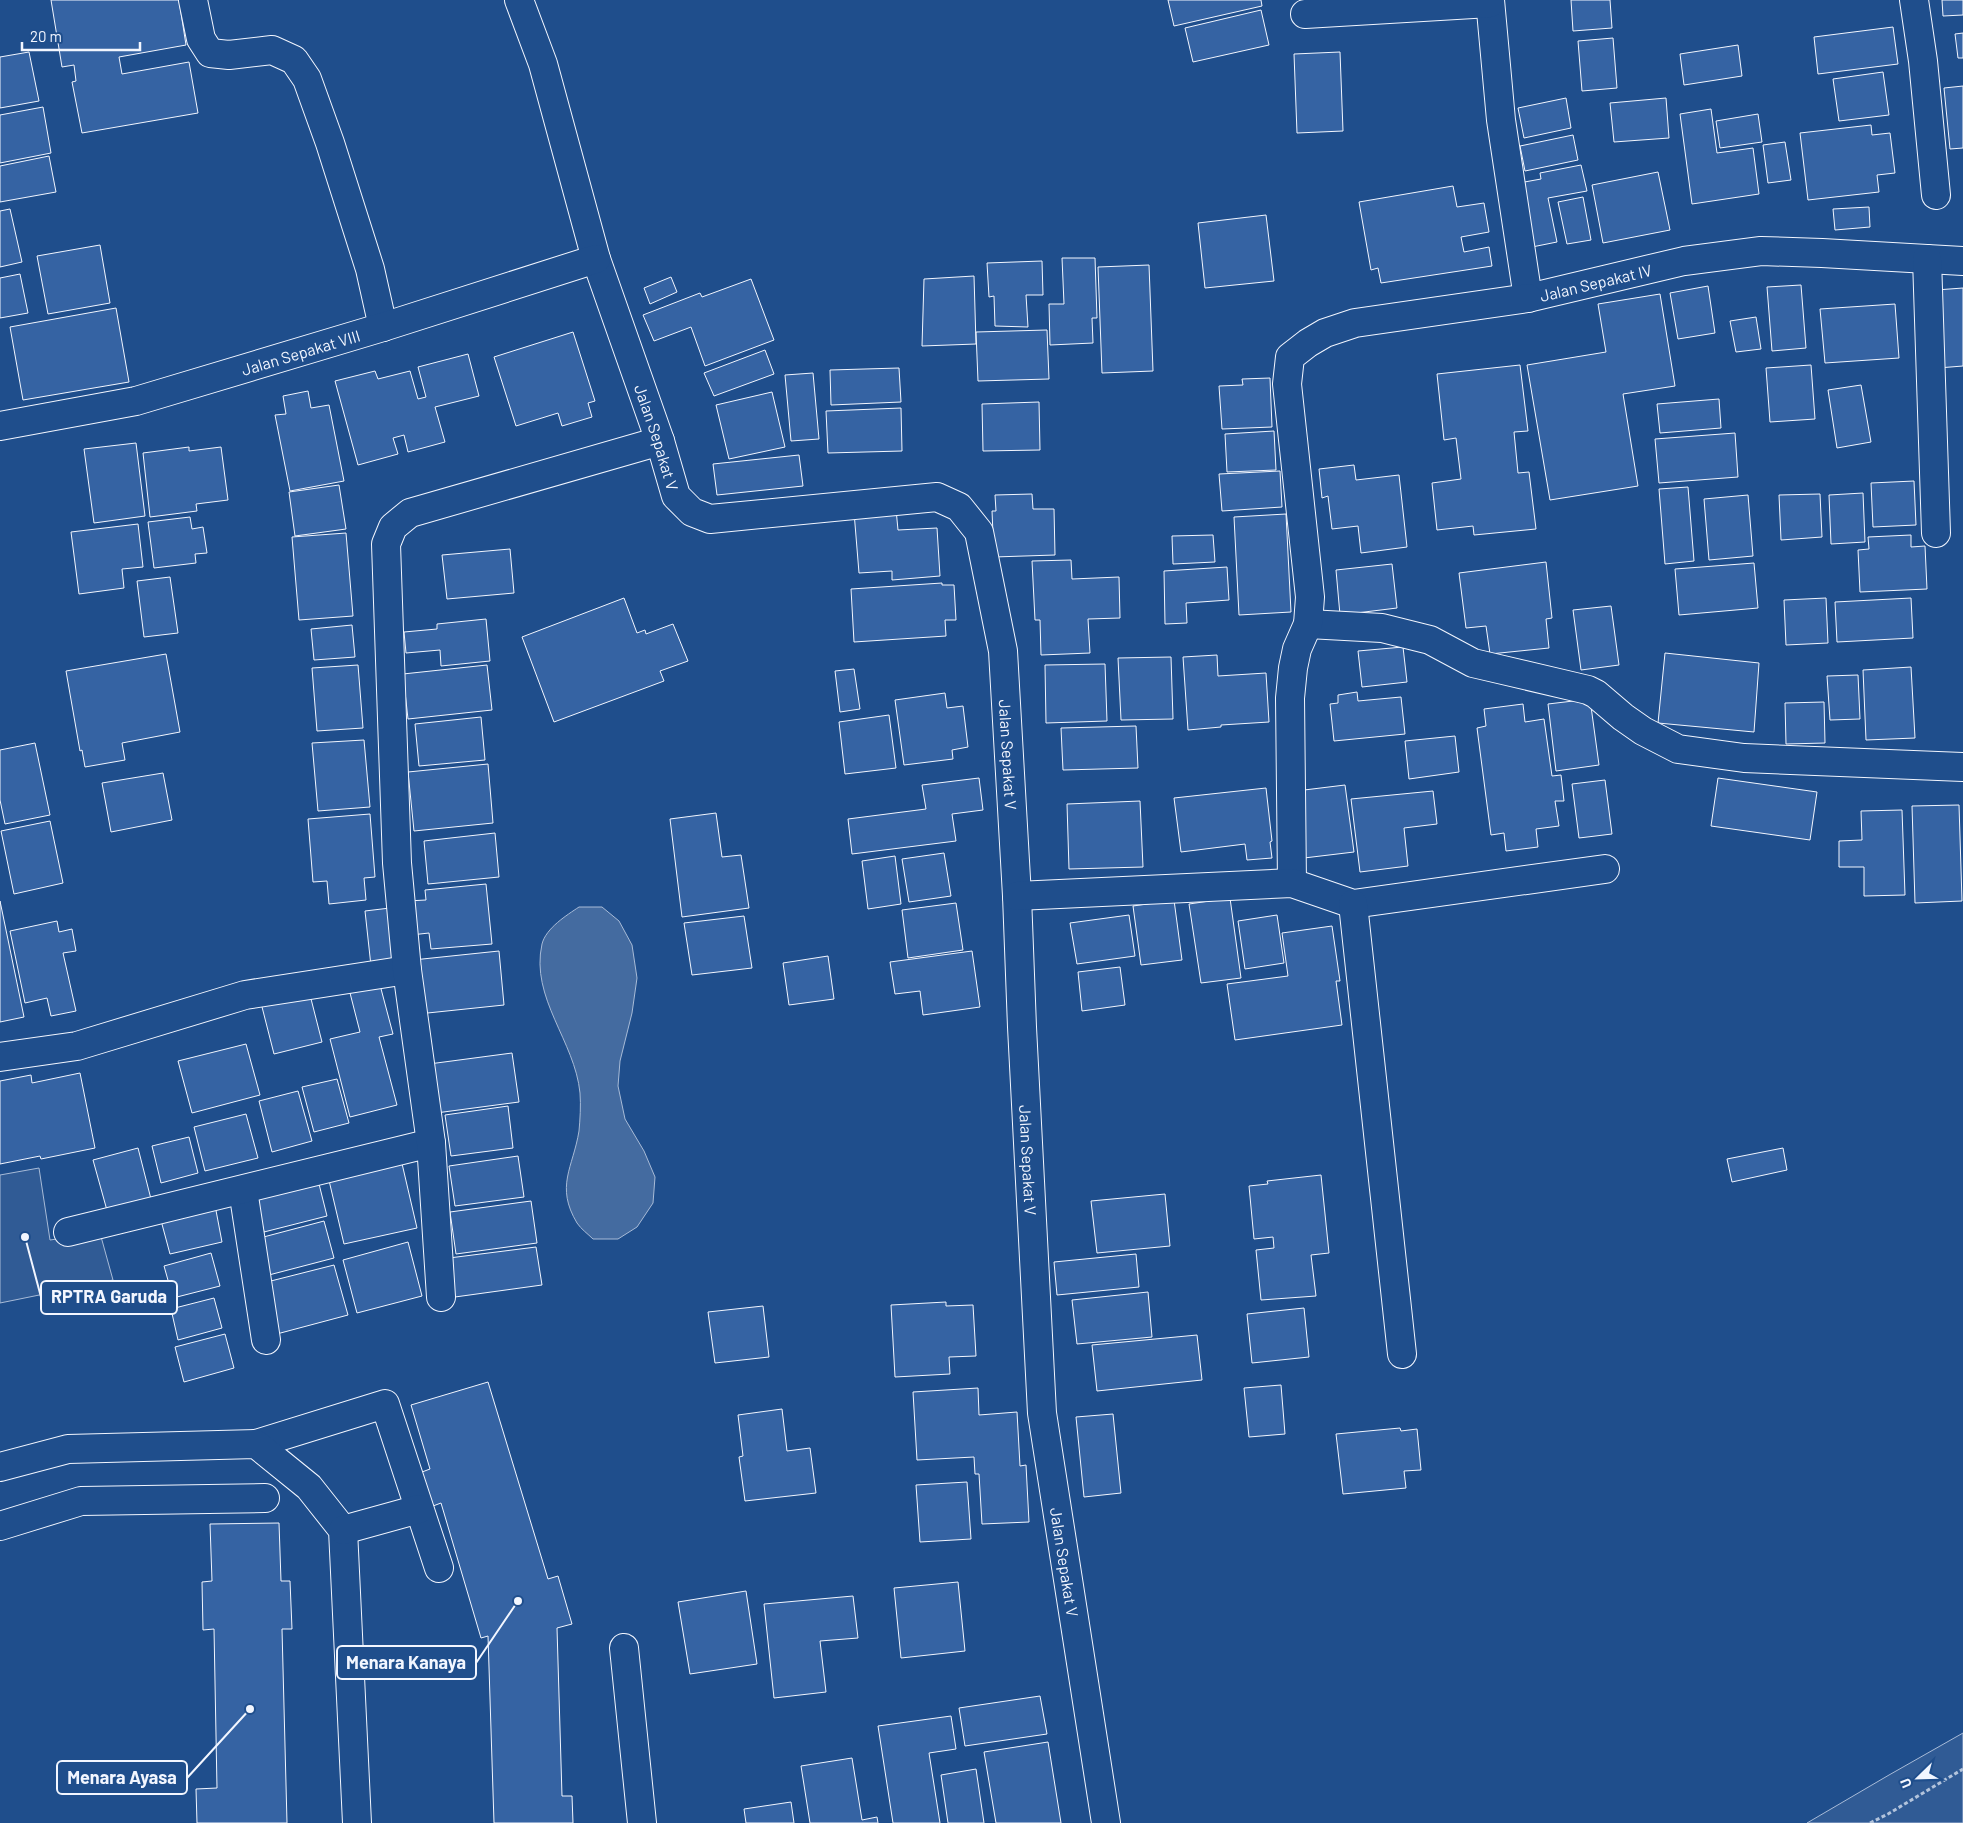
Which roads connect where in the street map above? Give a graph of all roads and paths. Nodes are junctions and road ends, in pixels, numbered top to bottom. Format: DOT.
graph roads {
  1 [pos="193,0"];
  2 [pos="520,0"];
  3 [pos="1914,0"];
  4 [pos="1490,2"];
  5 [pos="1305,14"];
  6 [pos="1936,195"];
  7 [pos="596,259"];
  8 [pos="1927,259"];
  9 [pos="1963,261"];
  10 [pos="1528,298"];
  11 [pos="382,327"];
  12 [pos="0,426"];
  13 [pos="660,441"];
  14 [pos="1936,533"];
  15 [pos="1308,624"];
  16 [pos="1963,767"];
  17 [pos="1605,870"];
  18 [pos="1292,883"];
  19 [pos="1017,896"];
  20 [pos="1353,904"];
  21 [pos="407,970"];
  22 [pos="0,1057"];
  23 [pos="431,1142"];
  24 [pos="243,1190"];
  25 [pos="68,1232"];
  26 [pos="441,1297"];
  27 [pos="266,1340"];
  28 [pos="1402,1354"];
  29 [pos="256,1444"];
  30 [pos="0,1467"];
  31 [pos="265,1498"];
  32 [pos="419,1510"];
  33 [pos="0,1526"];
  34 [pos="343,1530"];
  35 [pos="438,1568"];
  36 [pos="624,1648"];
  37 [pos="1963,1768"];
  38 [pos="357,1823"];
  39 [pos="642,1823"];
  40 [pos="1106,1823"];
  41 [pos="1870,1823"];
  1 -- 11 [label="street"];
  2 -- 7 [label="street, Jalan Sepakat V"];
  3 -- 6 [label="street"];
  4 -- 5 [label="street"];
  4 -- 10 [label="street, Jalan Sepakat IV"];
  7 -- 11 [label="street, Jalan Sepakat VIII"];
  7 -- 13 [label="street, Jalan Sepakat V"];
  8 -- 9 [label="street, Jalan Sepakat IV"];
  8 -- 10 [label="street, Jalan Sepakat IV"];
  8 -- 14 [label="street"];
  10 -- 15 [label="street"];
  11 -- 12 [label="street, Jalan Sepakat VIII"];
  13 -- 19 [label="street, Jalan Sepakat V"];
  13 -- 21 [label="street"];
  15 -- 16 [label="street"];
  15 -- 18 [label="street"];
  17 -- 20 [label="street"];
  18 -- 19 [label="street"];
  18 -- 20 [label="street"];
  19 -- 40 [label="street, Jalan Sepakat V"];
  20 -- 28 [label="street"];
  21 -- 22 [label="street"];
  21 -- 23 [label="street"];
  23 -- 24 [label="street"];
  23 -- 26 [label="street"];
  24 -- 25 [label="street"];
  24 -- 27 [label="street"];
  29 -- 30 [label="street"];
  29 -- 32 [label="street"];
  29 -- 34 [label="street"];
  31 -- 33 [label="street"];
  32 -- 34 [label="street"];
  32 -- 35 [label="street"];
  34 -- 38 [label="street"];
  36 -- 39 [label="street"];
  37 -- 41 [label="path"];
}
